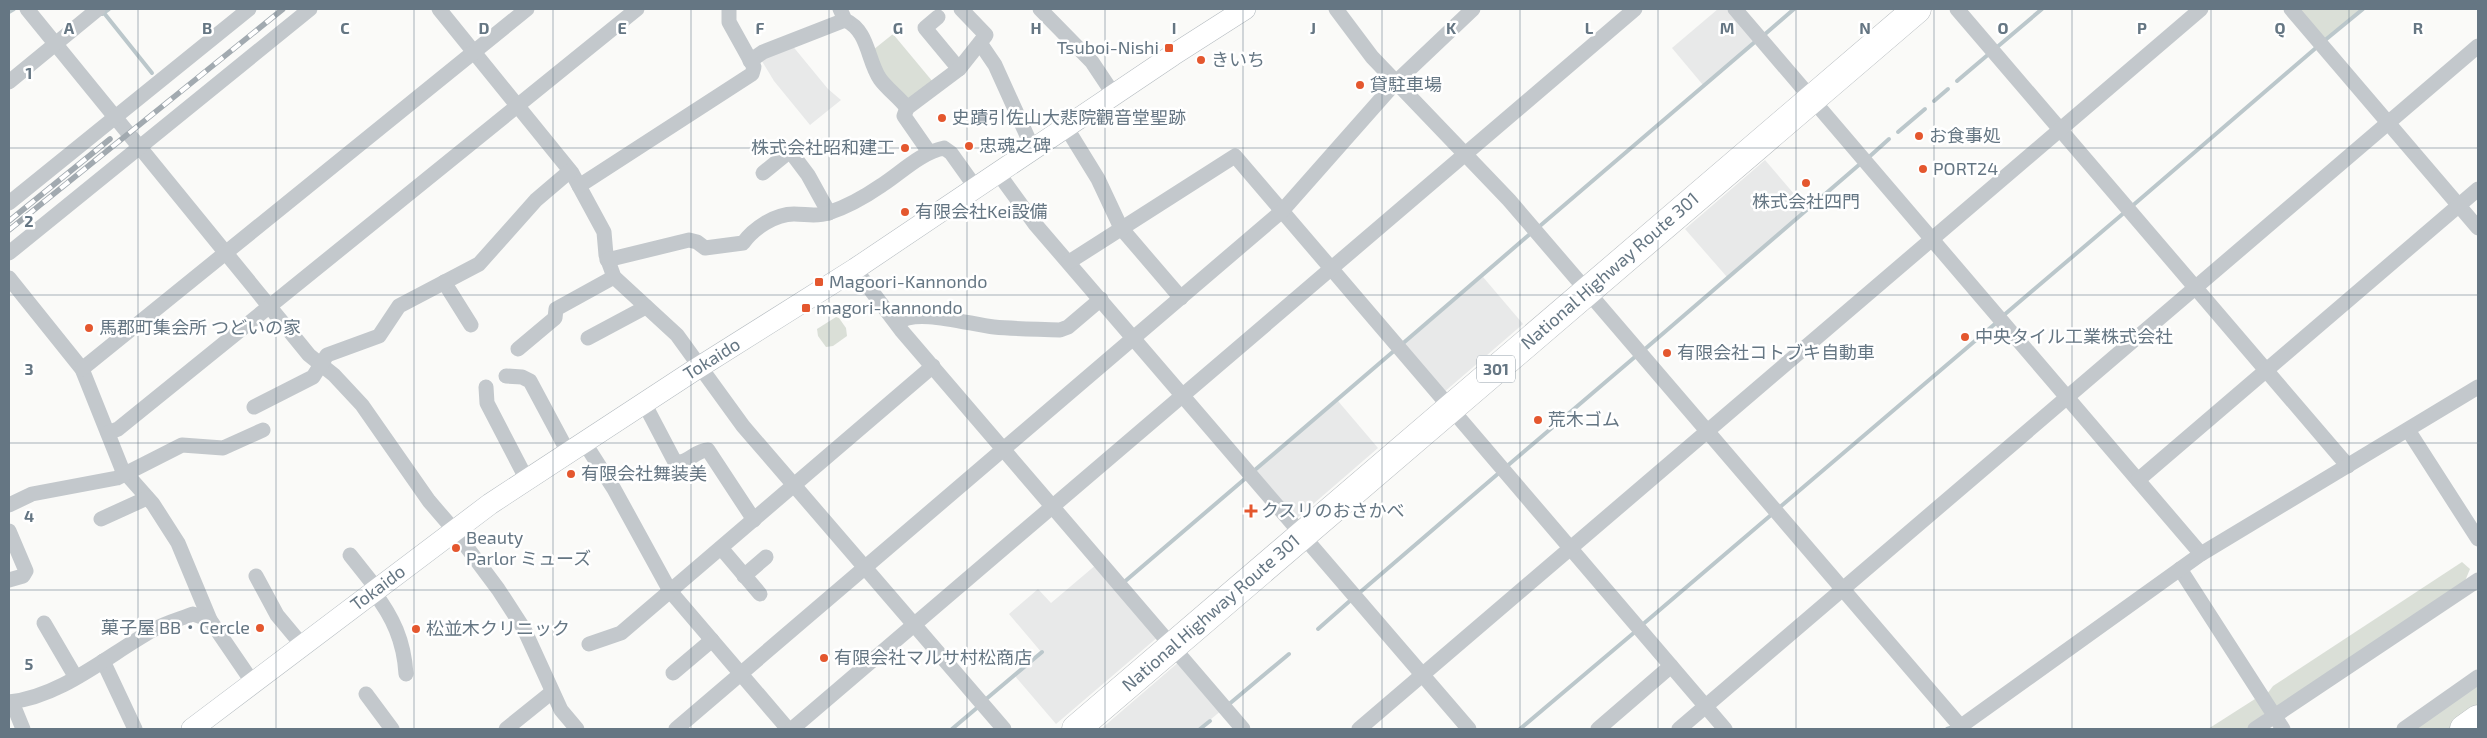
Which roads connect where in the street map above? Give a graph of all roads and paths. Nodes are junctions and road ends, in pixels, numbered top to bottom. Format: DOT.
graph roads {
  1 [pos="27,9"];
  2 [pos="98,9"];
  3 [pos="249,9"];
  4 [pos="310,9"];
  5 [pos="439,9"];
  6 [pos="527,9"];
  7 [pos="637,9"];
  8 [pos="729,9"];
  9 [pos="961,9"];
  10 [pos="1040,9"];
  11 [pos="1336,9"];
  12 [pos="1473,9"];
  13 [pos="1635,9"];
  14 [pos="1735,9"];
  15 [pos="1917,9"];
  16 [pos="1956,9"];
  17 [pos="2202,9"];
  18 [pos="2291,9"];
  19 [pos="1240,10"];
  20 [pos="842,14"];
  21 [pos="938,18"];
  22 [pos="980,43"];
  23 [pos="56,44"];
  24 [pos="2478,46"];
  25 [pos="474,52"];
  26 [pos="750,61"];
  27 [pos="958,69"];
  28 [pos="9,82"];
  29 [pos="1396,82"];
  30 [pos="1114,95"];
  31 [pos="1812,99"];
  32 [pos="517,106"];
  33 [pos="907,108"];
  34 [pos="115,117"];
  35 [pos="2388,123"];
  36 [pos="1066,127"];
  37 [pos="2060,130"];
  38 [pos="140,147"];
  39 [pos="1033,149"];
  40 [pos="929,152"];
  41 [pos="1465,154"];
  42 [pos="570,171"];
  43 [pos="763,173"];
  44 [pos="998,173"];
  45 [pos="579,186"];
  46 [pos="976,188"];
  47 [pos="2478,189"];
  48 [pos="9,203"];
  49 [pos="2459,205"];
  50 [pos="1282,211"];
  51 [pos="829,213"];
  52 [pos="1121,228"];
  53 [pos="2478,228"];
  54 [pos="1932,239"];
  55 [pos="9,253"];
  56 [pos="226,253"];
  57 [pos="607,260"];
  58 [pos="1069,262"];
  59 [pos="1331,268"];
  60 [pos="855,269"];
  61 [pos="614,277"];
  62 [pos="9,278"];
  63 [pos="444,282"];
  64 [pos="2196,288"];
  65 [pos="1588,291"];
  66 [pos="1181,298"];
  67 [pos="1101,299"];
  68 [pos="269,306"];
  69 [pos="646,307"];
  70 [pos="896,323"];
  71 [pos="471,325"];
  72 [pos="588,338"];
  73 [pos="1134,338"];
  74 [pos="518,349"];
  75 [pos="321,365"];
  76 [pos="701,366"];
  77 [pos="933,366"];
  78 [pos="82,369"];
  79 [pos="2266,370"];
  80 [pos="506,376"];
  81 [pos="486,387"];
  82 [pos="2478,387"];
  83 [pos="1183,395"];
  84 [pos="2067,398"];
  85 [pos="644,403"];
  86 [pos="254,407"];
  87 [pos="1450,408"];
  88 [pos="263,430"];
  89 [pos="2408,430"];
  90 [pos="1708,431"];
  91 [pos="108,433"];
  92 [pos="576,447"];
  93 [pos="1004,449"];
  94 [pos="2348,466"];
  95 [pos="126,474"];
  96 [pos="527,480"];
  97 [pos="2138,480"];
  98 [pos="794,486"];
  99 [pos="147,498"];
  100 [pos="9,505"];
  101 [pos="1053,506"];
  102 [pos="101,519"];
  103 [pos="754,520"];
  104 [pos="454,530"];
  105 [pos="9,531"];
  106 [pos="1302,535"];
  107 [pos="2478,540"];
  108 [pos="721,548"];
  109 [pos="1571,548"];
  110 [pos="2201,554"];
  111 [pos="350,555"];
  112 [pos="766,557"];
  113 [pos="864,568"];
  114 [pos="2180,569"];
  115 [pos="256,576"];
  116 [pos="744,576"];
  117 [pos="9,580"];
  118 [pos="2478,580"];
  119 [pos="1843,589"];
  120 [pos="375,590"];
  121 [pos="670,591"];
  122 [pos="760,594"];
  123 [pos="210,620"];
  124 [pos="44,623"];
  125 [pos="914,626"];
  126 [pos="712,640"];
  127 [pos="589,644"];
  128 [pos="302,645"];
  129 [pos="1172,646"];
  130 [pos="103,661"];
  131 [pos="1671,666"];
  132 [pos="673,673"];
  133 [pos="406,674"];
  134 [pos="741,674"];
  135 [pos="1422,675"];
  136 [pos="75,676"];
  137 [pos="2478,677"];
  138 [pos="252,683"];
  139 [pos="552,692"];
  140 [pos="366,694"];
  141 [pos="10,702"];
  142 [pos="1706,707"];
  143 [pos="2275,716"];
  144 [pos="2478,719"];
  145 [pos="1959,728"];
  146 [pos="23,729"];
  147 [pos="135,729"];
  148 [pos="192,729"];
  149 [pos="392,729"];
  150 [pos="506,729"];
  151 [pos="577,729"];
  152 [pos="676,729"];
  153 [pos="788,729"];
  154 [pos="792,729"];
  155 [pos="1004,729"];
  156 [pos="1076,729"];
  157 [pos="1243,729"];
  158 [pos="1359,729"];
  159 [pos="1469,729"];
  160 [pos="1598,729"];
  161 [pos="1679,729"];
  162 [pos="1725,729"];
  163 [pos="2255,729"];
  164 [pos="2283,729"];
  165 [pos="2404,729"];
  166 [pos="2464,729"];
  1 -- 23 [label="street"];
  2 -- 23 [label="street"];
  3 -- 34 [label="street"];
  4 -- 38 [label="street"];
  5 -- 25 [label="street"];
  6 -- 25 [label="street"];
  7 -- 32 [label="street"];
  8 -- 26 [label="street"];
  9 -- 22 [label="street"];
  10 -- 30 [label="street"];
  11 -- 29 [label="street"];
  12 -- 29 [label="street"];
  13 -- 41 [label="street"];
  14 -- 31 [label="street"];
  15 -- 31 [label="highway, National Highway Route 301 / 301"];
  16 -- 37 [label="street"];
  17 -- 37 [label="street"];
  18 -- 35 [label="street"];
  19 -- 30 [label="main road, Tokaido"];
  20 -- 26 [label="street"];
  20 -- 33 [label="street"];
  21 -- 27 [label="street"];
  22 -- 27 [label="street"];
  22 -- 39 [label="street"];
  23 -- 28 [label="street"];
  23 -- 34 [label="street"];
  24 -- 35 [label="street"];
  25 -- 32 [label="street"];
  25 -- 56 [label="street"];
  26 -- 45 [label="street"];
  27 -- 33 [label="street"];
  29 -- 41 [label="street"];
  29 -- 50 [label="street"];
  30 -- 36 [label="main road, Tokaido"];
  31 -- 54 [label="street"];
  31 -- 65 [label="highway, National Highway Route 301 / 301"];
  32 -- 42 [label="street"];
  32 -- 68 [label="street"];
  33 -- 40 [label="street"];
  34 -- 38 [label="street"];
  34 -- 48 [label="street"];
  35 -- 49 [label="street"];
  35 -- 64 [label="street"];
  36 -- 39 [label="main road, Tokaido"];
  36 -- 52 [label="street"];
  37 -- 54 [label="street"];
  37 -- 64 [label="street"];
  38 -- 55 [label="street"];
  38 -- 56 [label="street"];
  39 -- 44 [label="main road, Tokaido"];
  40 -- 46 [label="street"];
  40 -- 51 [label="street"];
  41 -- 59 [label="street"];
  41 -- 65 [label="street"];
  42 -- 45 [label="street"];
  42 -- 63 [label="street"];
  43 -- 51 [label="street"];
  44 -- 46 [label="main road, Tokaido"];
  44 -- 58 [label="street"];
  45 -- 57 [label="street"];
  46 -- 60 [label="main road, Tokaido"];
  47 -- 49 [label="street"];
  49 -- 53 [label="street"];
  49 -- 79 [label="street"];
  50 -- 52 [label="street"];
  50 -- 59 [label="street"];
  50 -- 66 [label="street"];
  51 -- 57 [label="street"];
  52 -- 58 [label="street"];
  52 -- 66 [label="street"];
  54 -- 84 [label="street"];
  54 -- 90 [label="street"];
  56 -- 68 [label="street"];
  56 -- 78 [label="street"];
  57 -- 61 [label="street"];
  58 -- 67 [label="street"];
  59 -- 83 [label="street"];
  59 -- 87 [label="street"];
  60 -- 70 [label="street"];
  60 -- 76 [label="main road, Tokaido"];
  61 -- 69 [label="street"];
  61 -- 74 [label="street"];
  62 -- 78 [label="street"];
  63 -- 71 [label="street"];
  63 -- 75 [label="street"];
  64 -- 79 [label="street"];
  64 -- 84 [label="street"];
  65 -- 87 [label="highway, National Highway Route 301 / 301"];
  65 -- 90 [label="street"];
  66 -- 73 [label="street"];
  67 -- 70 [label="street"];
  67 -- 73 [label="street"];
  68 -- 75 [label="street"];
  68 -- 91 [label="street"];
  69 -- 72 [label="street"];
  69 -- 76 [label="street"];
  70 -- 77 [label="street"];
  73 -- 83 [label="street"];
  73 -- 93 [label="street"];
  75 -- 86 [label="street"];
  75 -- 104 [label="street"];
  76 -- 85 [label="main road, Tokaido"];
  76 -- 98 [label="street"];
  77 -- 93 [label="street"];
  77 -- 98 [label="street"];
  78 -- 91 [label="street"];
  79 -- 94 [label="street"];
  79 -- 97 [label="street"];
  80 -- 92 [label="street"];
  81 -- 96 [label="street"];
  82 -- 89 [label="street"];
  83 -- 101 [label="street"];
  83 -- 106 [label="street"];
  84 -- 97 [label="street"];
  84 -- 119 [label="street"];
  85 -- 92 [label="main road, Tokaido"];
  85 -- 103 [label="street"];
  87 -- 106 [label="highway, National Highway Route 301 / 301"];
  87 -- 109 [label="street"];
  88 -- 95 [label="street"];
  89 -- 94 [label="street"];
  89 -- 107 [label="street"];
  90 -- 109 [label="street"];
  90 -- 119 [label="street"];
  91 -- 95 [label="street"];
  92 -- 96 [label="main road, Tokaido"];
  92 -- 121 [label="street"];
  93 -- 101 [label="street"];
  93 -- 113 [label="street"];
  94 -- 110 [label="street"];
  95 -- 99 [label="street"];
  95 -- 100 [label="street"];
  96 -- 104 [label="main road, Tokaido"];
  97 -- 110 [label="street"];
  98 -- 103 [label="street"];
  98 -- 113 [label="street"];
  99 -- 102 [label="street"];
  99 -- 123 [label="street"];
  101 -- 125 [label="street"];
  101 -- 129 [label="street"];
  103 -- 108 [label="street"];
  104 -- 120 [label="main road, Tokaido"];
  104 -- 139 [label="street"];
  105 -- 117 [label="street"];
  106 -- 129 [label="highway, National Highway Route 301 / 301"];
  106 -- 135 [label="street"];
  108 -- 116 [label="street"];
  108 -- 121 [label="street"];
  109 -- 131 [label="street"];
  109 -- 135 [label="street"];
  110 -- 114 [label="street"];
  111 -- 120 [label="street"];
  112 -- 116 [label="street"];
  113 -- 125 [label="street"];
  113 -- 134 [label="street"];
  114 -- 143 [label="street"];
  114 -- 145 [label="street"];
  115 -- 128 [label="street"];
  116 -- 122 [label="street"];
  118 -- 143 [label="street"];
  119 -- 142 [label="street"];
  119 -- 145 [label="street"];
  120 -- 128 [label="main road, Tokaido"];
  120 -- 133 [label="street"];
  121 -- 126 [label="street"];
  121 -- 127 [label="street"];
  123 -- 130 [label="street"];
  123 -- 138 [label="street"];
  124 -- 136 [label="street"];
  125 -- 154 [label="street"];
  125 -- 155 [label="street"];
  126 -- 132 [label="street"];
  126 -- 134 [label="street"];
  128 -- 138 [label="main road, Tokaido"];
  129 -- 156 [label="highway, National Highway Route 301 / 301"];
  129 -- 157 [label="street"];
  130 -- 136 [label="street"];
  130 -- 147 [label="street"];
  131 -- 142 [label="street"];
  131 -- 160 [label="street"];
  134 -- 152 [label="street"];
  134 -- 153 [label="street"];
  135 -- 158 [label="street"];
  135 -- 159 [label="street"];
  136 -- 141 [label="street"];
  137 -- 165 [label="street"];
  138 -- 148 [label="main road, Tokaido"];
  139 -- 150 [label="street"];
  139 -- 151 [label="street"];
  140 -- 149 [label="street"];
  141 -- 146 [label="street"];
  142 -- 161 [label="street"];
  142 -- 162 [label="street"];
  143 -- 163 [label="street"];
  143 -- 164 [label="street"];
  144 -- 166 [label="highway"];
}
